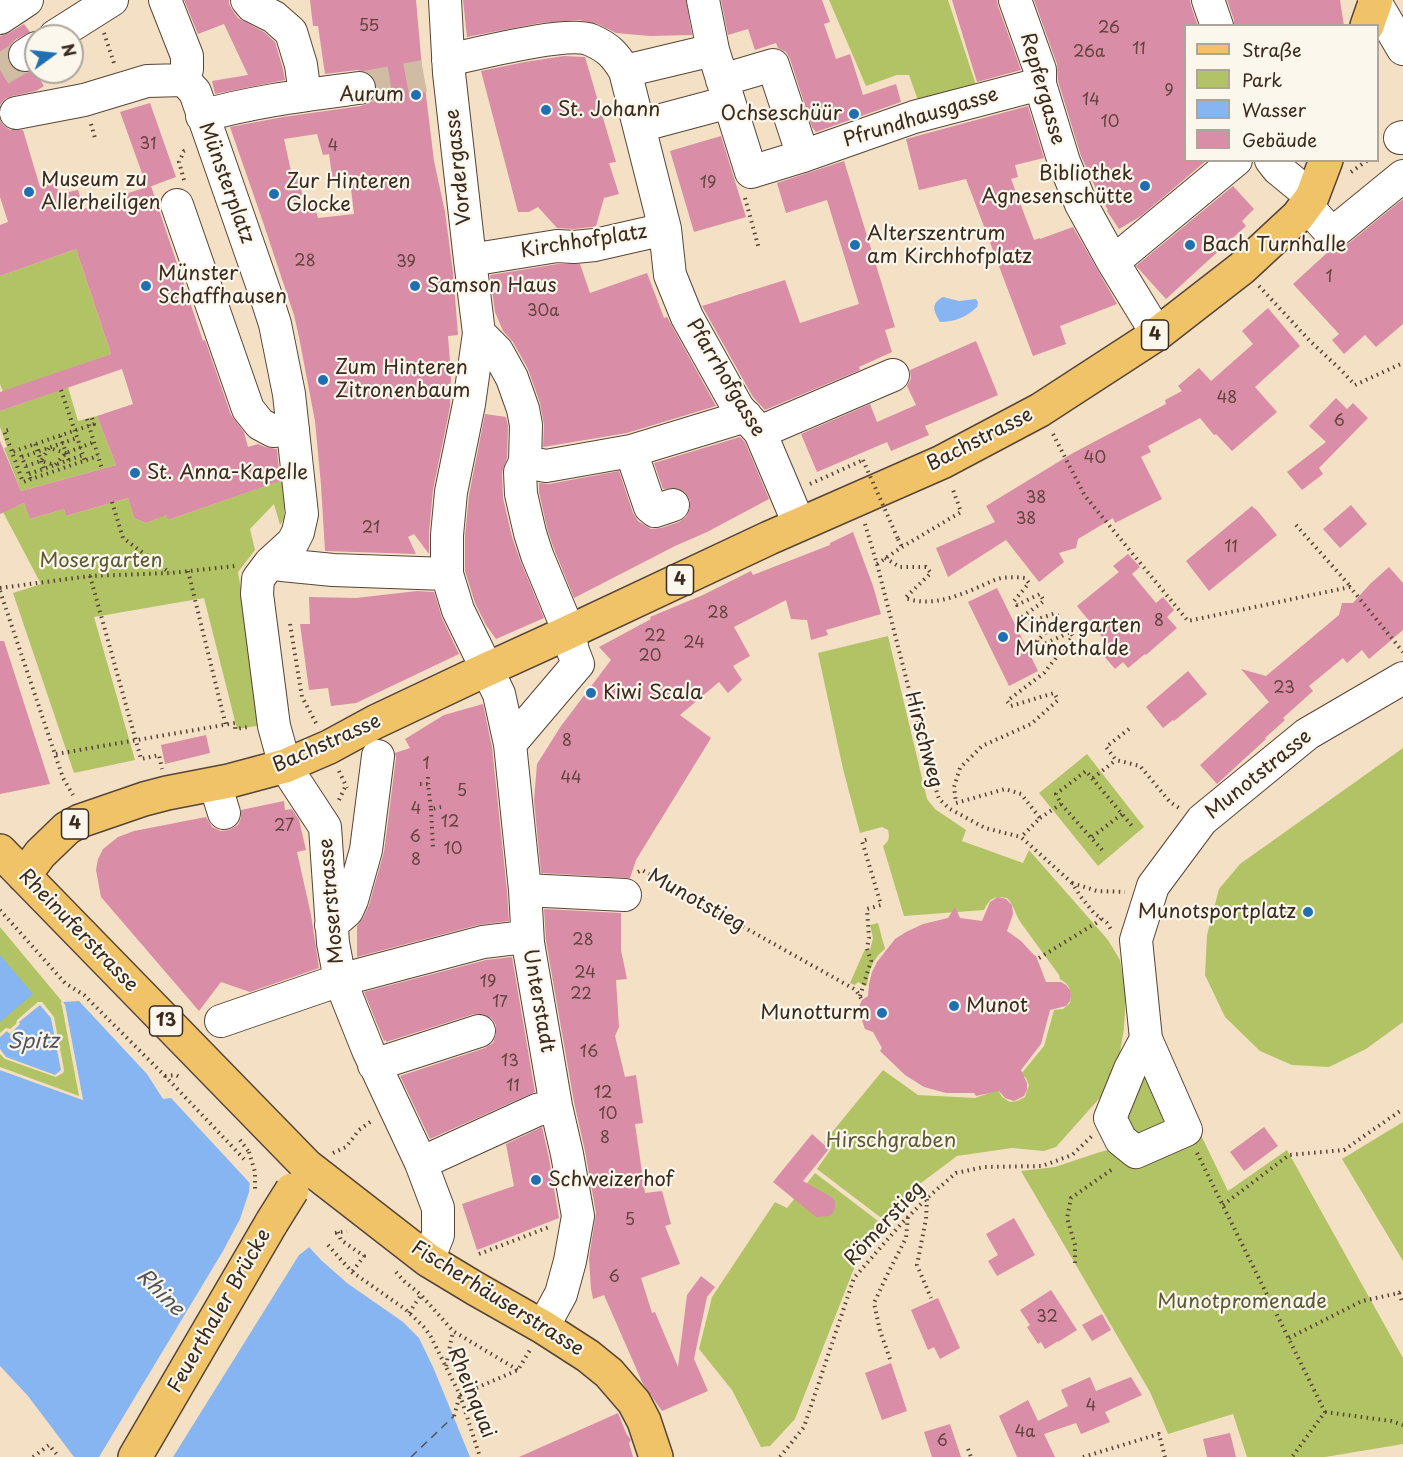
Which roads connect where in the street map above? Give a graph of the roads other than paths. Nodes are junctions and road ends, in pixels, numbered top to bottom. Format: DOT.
graph roads {
  1 [pos="27,0"];
  2 [pos="112,0"];
  3 [pos="165,0"];
  4 [pos="445,0"];
  5 [pos="703,0"];
  6 [pos="1015,0"];
  7 [pos="1209,0"];
  8 [pos="249,3"];
  9 [pos="1373,7"];
  10 [pos="0,18"];
  11 [pos="74,24"];
  12 [pos="1216,24"];
  13 [pos="1403,49"];
  14 [pos="713,50"];
  15 [pos="440,70"];
  16 [pos="625,71"];
  17 [pos="184,80"];
  18 [pos="1040,84"];
  19 [pos="359,88"];
  20 [pos="725,91"];
  21 [pos="305,95"];
  22 [pos="16,113"];
  23 [pos="202,116"];
  24 [pos="639,126"];
  25 [pos="803,156"];
  26 [pos="1234,162"];
  27 [pos="1273,162"];
  28 [pos="1336,168"];
  29 [pos="1403,176"];
  30 [pos="181,192"];
  31 [pos="1309,201"];
  32 [pos="665,229"];
  33 [pos="470,260"];
  34 [pos="1120,273"];
  35 [pos="479,333"];
  36 [pos="1157,334"];
  37 [pos="893,375"];
  38 [pos="469,404"];
  39 [pos="523,410"];
  40 [pos="753,424"];
  41 [pos="293,429"];
  42 [pos="631,451"];
  43 [pos="525,462"];
  44 [pos="674,505"];
  45 [pos="302,514"];
  46 [pos="799,524"];
  47 [pos="270,562"];
  48 [pos="447,574"];
  49 [pos="570,632"];
  50 [pos="488,670"];
  51 [pos="1403,678"];
  52 [pos="510,744"];
  53 [pos="285,766"];
  54 [pos="377,771"];
  55 [pos="0,851"];
  56 [pos="24,876"];
  57 [pos="525,890"];
  58 [pos="625,895"];
  59 [pos="331,925"];
  60 [pos="528,943"];
  61 [pos="340,980"];
  62 [pos="221,1021"];
  63 [pos="479,1031"];
  64 [pos="1146,1039"];
  65 [pos="374,1065"];
  66 [pos="556,1106"];
  67 [pos="421,1163"];
  68 [pos="300,1178"];
  69 [pos="428,1260"];
  70 [pos="543,1327"];
  71 [pos="135,1457"];
  72 [pos="656,1457"];
  1 -- 10 [label="street"];
  2 -- 11 [label="street"];
  3 -- 17 [label="street"];
  4 -- 15 [label="street, Vordergasse"];
  5 -- 14 [label="street"];
  6 -- 18 [label="street, Repfergasse"];
  7 -- 12 [label="street"];
  8 -- 21 [label="street"];
  9 -- 13 [label="street"];
  14 -- 16 [label="street"];
  14 -- 20 [label="street"];
  15 -- 16 [label="street"];
  15 -- 33 [label="street, Vordergasse"];
  16 -- 24 [label="street, Kirchhofplatz"];
  17 -- 22 [label="street"];
  17 -- 23 [label="street, Münsterplatz"];
  18 -- 25 [label="street, Pfrundhausgasse"];
  18 -- 34 [label="street, Repfergasse"];
  19 -- 21 [label="street"];
  20 -- 24 [label="street"];
  20 -- 25 [label="street"];
  20 -- 25 [label="street"];
  21 -- 23 [label="street"];
  23 -- 41 [label="street, Münsterplatz"];
  24 -- 32 [label="street, Kirchhofplatz"];
  26 -- 34 [label="street"];
  27 -- 31 [label="street"];
  28 -- 31 [label="main road, Bachstrasse / 4"];
  29 -- 31 [label="street"];
  30 -- 41 [label="street"];
  31 -- 36 [label="main road, Bachstrasse / 4"];
  32 -- 33 [label="street, Kirchhofplatz"];
  32 -- 40 [label="street, Pfarrhofgasse"];
  33 -- 35 [label="street, Vordergasse"];
  34 -- 36 [label="street, Repfergasse"];
  35 -- 38 [label="street, Vordergasse"];
  35 -- 39 [label="street"];
  36 -- 46 [label="main road, Bachstrasse / 4"];
  37 -- 40 [label="street"];
  38 -- 39 [label="street"];
  38 -- 48 [label="street, Vordergasse"];
  39 -- 43 [label="street"];
  40 -- 42 [label="street"];
  40 -- 46 [label="street, Pfarrhofgasse"];
  41 -- 45 [label="street, Münsterplatz"];
  42 -- 43 [label="street"];
  42 -- 44 [label="street"];
  43 -- 49 [label="street"];
  45 -- 47 [label="street, Moserstrasse"];
  46 -- 49 [label="main road, Bachstrasse / 4"];
  47 -- 48 [label="street"];
  47 -- 53 [label="street, Moserstrasse"];
  48 -- 50 [label="street, Vordergasse"];
  49 -- 50 [label="main road, Bachstrasse / 4"];
  49 -- 52 [label="street"];
  50 -- 52 [label="street, Unterstadt"];
  50 -- 53 [label="main road, Bachstrasse / 4"];
  51 -- 64 [label="street, Munotstrasse"];
  52 -- 57 [label="street, Unterstadt"];
  53 -- 56 [label="main road, Bachstrasse / 4"];
  53 -- 59 [label="street, Moserstrasse"];
  54 -- 59 [label="street"];
  55 -- 56 [label="main road, Rheinuferstrasse"];
  56 -- 68 [label="main road, Rheinuferstrasse / 13"];
  57 -- 58 [label="street, Munotstieg"];
  57 -- 60 [label="street, Unterstadt"];
  59 -- 61 [label="street, Moserstrasse"];
  60 -- 61 [label="street"];
  60 -- 66 [label="street, Unterstadt"];
  61 -- 62 [label="street"];
  61 -- 65 [label="street, Moserstrasse"];
  63 -- 65 [label="street"];
  64 -- 64 [label="street"];
  65 -- 67 [label="street, Moserstrasse"];
  66 -- 67 [label="street"];
  66 -- 70 [label="street, Unterstadt"];
  67 -- 69 [label="street, Moserstrasse"];
  68 -- 69 [label="main road, Fischerhäuserstrasse"];
  68 -- 71 [label="main road, Feuerthaler Brücke, bridge"];
  69 -- 70 [label="main road, Fischerhäuserstrasse"];
  70 -- 72 [label="main road, Fischerhäuserstrasse"];
}
